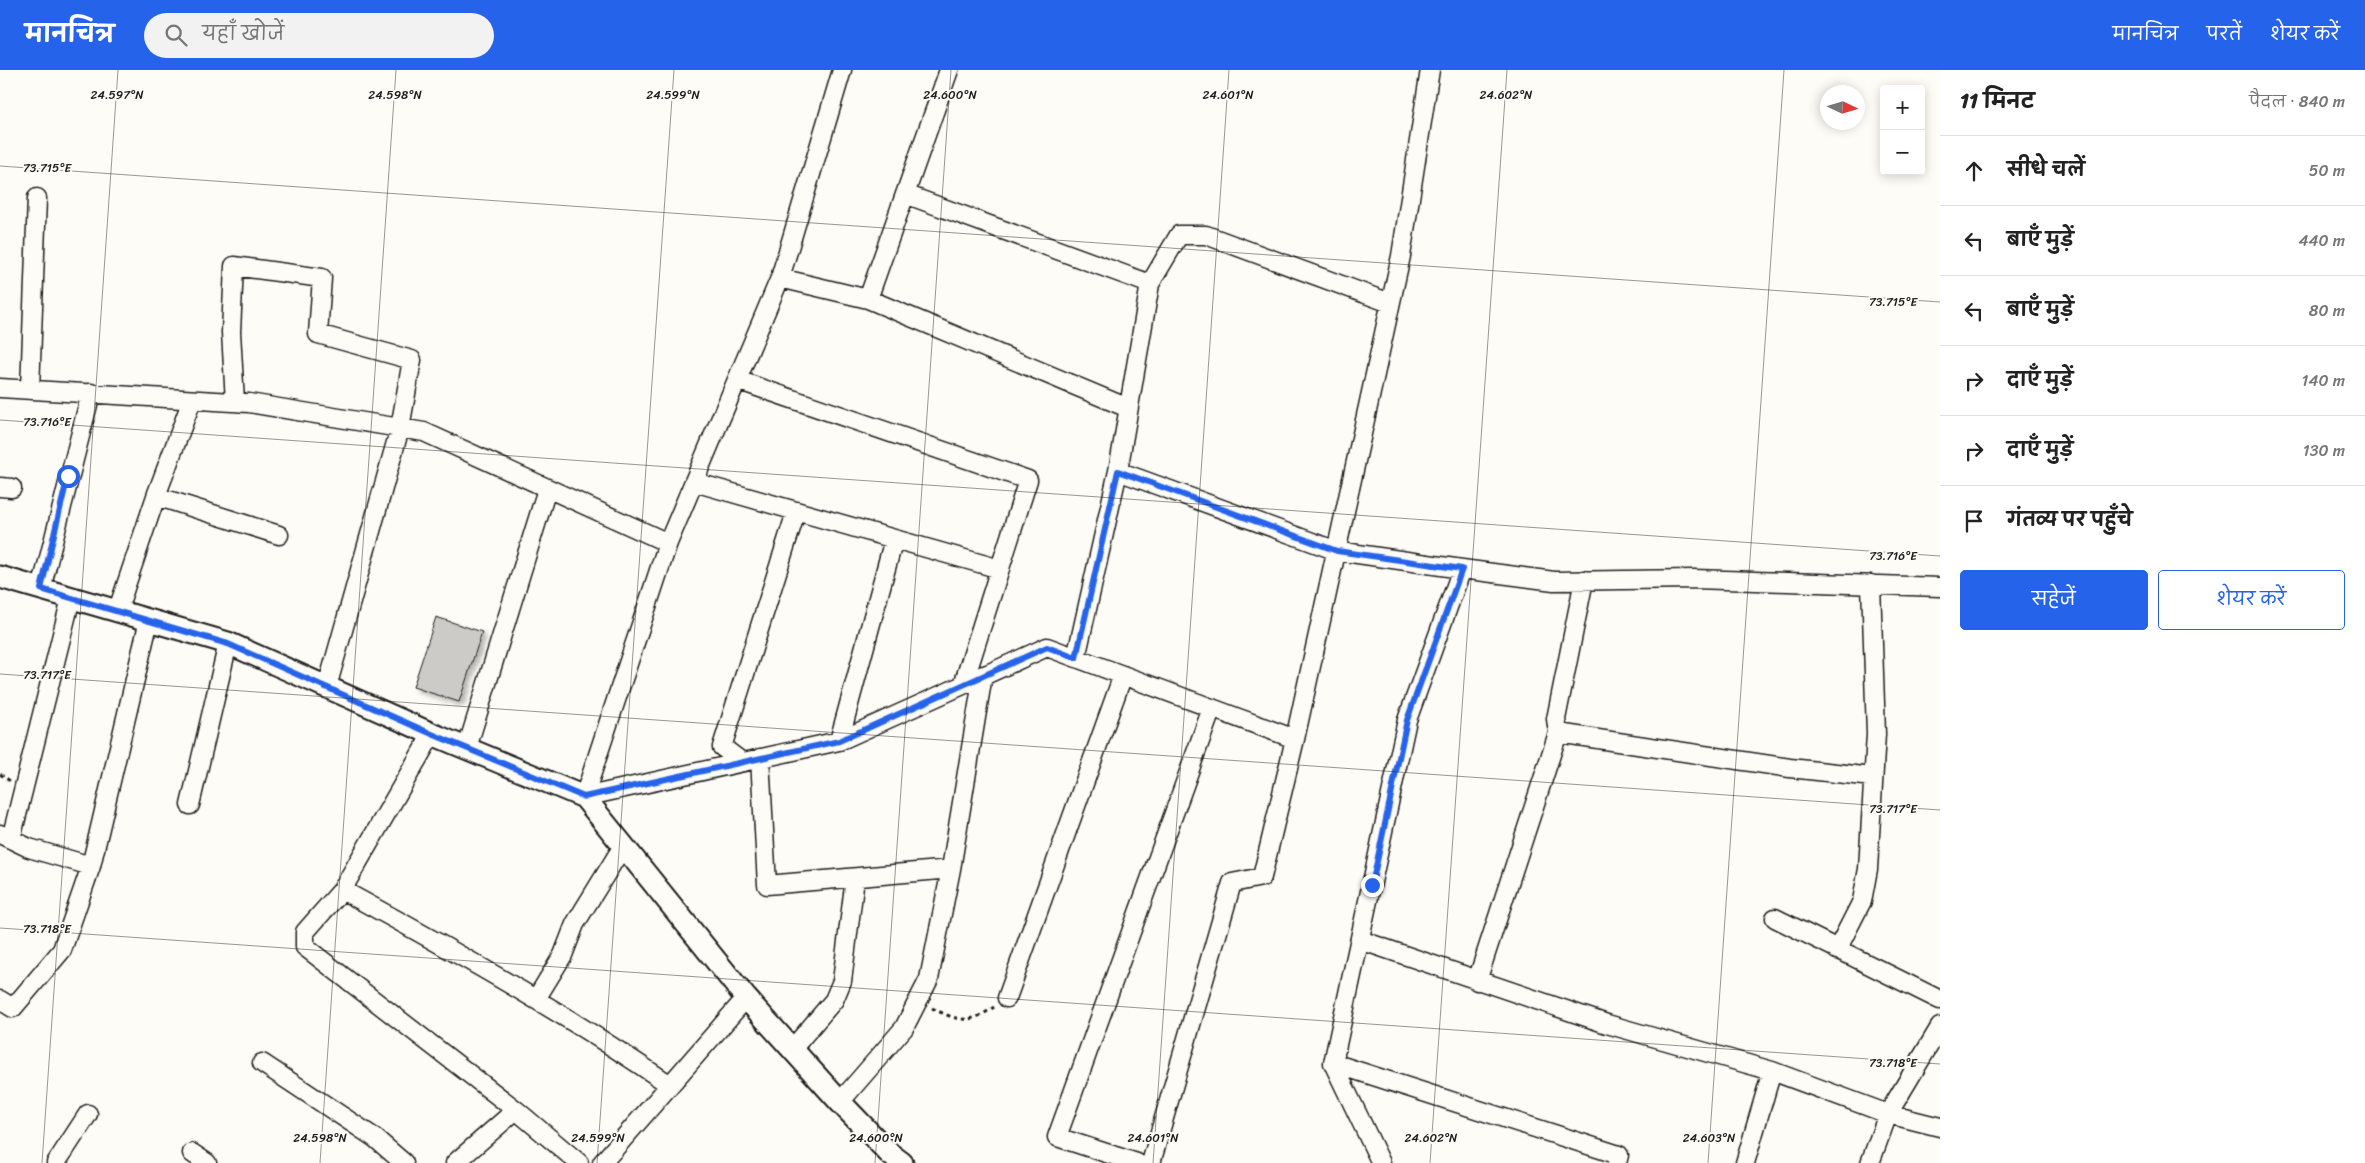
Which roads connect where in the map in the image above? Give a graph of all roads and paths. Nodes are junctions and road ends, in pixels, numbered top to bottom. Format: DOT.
graph roads {
  1 [pos="842,70"];
  2 [pos="949,70"];
  3 [pos="1430,70"];
  4 [pos="905,194"];
  5 [pos="37,198"];
  6 [pos="780,278"];
  7 [pos="1150,284"];
  8 [pos="868,299"];
  9 [pos="1390,303"];
  10 [pos="737,380"];
  11 [pos="0,388"];
  12 [pos="30,390"];
  13 [pos="91,394"];
  14 [pos="192,400"];
  15 [pos="235,402"];
  16 [pos="1128,408"];
  17 [pos="400,428"];
  18 [pos="1118,471"];
  19 [pos="694,482"];
  20 [pos="547,489"];
  21 [pos="156,496"];
  22 [pos="796,512"];
  23 [pos="279,535"];
  24 [pos="894,539"];
  25 [pos="668,543"];
  26 [pos="1337,551"];
  27 [pos="1000,569"];
  28 [pos="1462,569"];
  29 [pos="0,577"];
  30 [pos="1584,580"];
  31 [pos="1871,584"];
  32 [pos="1940,588"];
  33 [pos="41,589"];
  34 [pos="71,598"];
  35 [pos="117,612"];
  36 [pos="149,620"];
  37 [pos="228,644"];
  38 [pos="1076,658"];
  39 [pos="1123,675"];
  40 [pos="983,676"];
  41 [pos="963,685"];
  42 [pos="327,687"];
  43 [pos="1212,708"];
  44 [pos="1558,733"];
  45 [pos="432,734"];
  46 [pos="1295,739"];
  47 [pos="839,741"];
  48 [pos="467,748"];
  49 [pos="760,758"];
  50 [pos="742,762"];
  51 [pos="1873,777"];
  52 [pos="584,797"];
  53 [pos="190,804"];
  54 [pos="5,836"];
  55 [pos="623,846"];
  56 [pos="91,866"];
  57 [pos="951,869"];
  58 [pos="854,878"];
  59 [pos="342,890"];
  60 [pos="1775,918"];
  61 [pos="1360,940"];
  62 [pos="1837,950"];
  63 [pos="1477,981"];
  64 [pos="746,998"];
  65 [pos="1007,998"];
  66 [pos="536,999"];
  67 [pos="0,1000"];
  68 [pos="1940,1000"];
  69 [pos="917,1001"];
  70 [pos="1940,1027"];
  71 [pos="793,1048"];
  72 [pos="262,1063"];
  73 [pos="1333,1063"];
  74 [pos="1772,1071"];
  75 [pos="670,1085"];
  76 [pos="840,1102"];
  77 [pos="516,1110"];
  78 [pos="88,1114"];
  79 [pos="1888,1114"];
  80 [pos="1940,1127"];
  81 [pos="192,1153"];
  82 [pos="56,1163"];
  83 [pos="207,1163"];
  84 [pos="404,1163"];
  85 [pos="455,1163"];
  86 [pos="580,1163"];
  87 [pos="602,1163"];
  88 [pos="902,1163"];
  89 [pos="1137,1163"];
  90 [pos="1151,1163"];
  91 [pos="1381,1163"];
  92 [pos="1617,1163"];
  93 [pos="1745,1163"];
  94 [pos="1870,1163"];
  1 -- 6 [label="street"];
  2 -- 4 [label="street"];
  3 -- 9 [label="street"];
  4 -- 7 [label="street"];
  4 -- 8 [label="street"];
  5 -- 12 [label="street"];
  6 -- 8 [label="street"];
  6 -- 10 [label="street"];
  7 -- 9 [label="street"];
  7 -- 16 [label="street"];
  8 -- 16 [label="street"];
  9 -- 26 [label="street"];
  10 -- 19 [label="street"];
  10 -- 27 [label="street"];
  11 -- 12 [label="street"];
  12 -- 13 [label="street"];
  13 -- 14 [label="street"];
  13 -- 33 [label="street"];
  14 -- 15 [label="street"];
  14 -- 21 [label="street"];
  15 -- 17 [label="street"];
  15 -- 17 [label="street"];
  16 -- 18 [label="street"];
  17 -- 20 [label="street"];
  17 -- 42 [label="street"];
  18 -- 26 [label="street"];
  18 -- 38 [label="street"];
  19 -- 22 [label="street"];
  19 -- 25 [label="street"];
  20 -- 25 [label="street"];
  20 -- 48 [label="street"];
  21 -- 23 [label="street"];
  21 -- 35 [label="street"];
  22 -- 24 [label="street"];
  22 -- 50 [label="street"];
  24 -- 27 [label="street"];
  24 -- 47 [label="street"];
  25 -- 52 [label="street"];
  26 -- 28 [label="street"];
  26 -- 46 [label="street"];
  27 -- 41 [label="street"];
  28 -- 30 [label="street"];
  28 -- 61 [label="street"];
  29 -- 33 [label="street"];
  30 -- 31 [label="street"];
  30 -- 44 [label="street"];
  31 -- 32 [label="street"];
  31 -- 51 [label="street"];
  33 -- 34 [label="street"];
  34 -- 35 [label="street"];
  34 -- 54 [label="street"];
  35 -- 36 [label="street"];
  36 -- 37 [label="street"];
  36 -- 56 [label="street"];
  37 -- 42 [label="street"];
  37 -- 53 [label="street"];
  38 -- 39 [label="street"];
  38 -- 40 [label="street"];
  39 -- 43 [label="street"];
  39 -- 65 [label="street"];
  40 -- 41 [label="street"];
  40 -- 57 [label="street"];
  41 -- 47 [label="street"];
  42 -- 45 [label="street"];
  43 -- 46 [label="street"];
  43 -- 89 [label="street"];
  44 -- 51 [label="street"];
  44 -- 63 [label="street"];
  45 -- 48 [label="street"];
  45 -- 59 [label="street"];
  46 -- 90 [label="street"];
  47 -- 49 [label="street"];
  48 -- 52 [label="street"];
  49 -- 50 [label="street"];
  49 -- 58 [label="street"];
  50 -- 52 [label="street"];
  51 -- 62 [label="street"];
  52 -- 55 [label="street"];
  54 -- 56 [label="street"];
  55 -- 64 [label="street"];
  55 -- 66 [label="street"];
  56 -- 67 [label="street"];
  57 -- 58 [label="street"];
  57 -- 69 [label="street"];
  58 -- 71 [label="street"];
  59 -- 66 [label="street"];
  59 -- 77 [label="street"];
  60 -- 62 [label="street"];
  61 -- 63 [label="street"];
  61 -- 73 [label="street"];
  62 -- 68 [label="street"];
  63 -- 74 [label="street"];
  64 -- 71 [label="street"];
  64 -- 75 [label="street"];
  65 -- 69 [label="path"];
  66 -- 75 [label="street"];
  69 -- 76 [label="street"];
  70 -- 79 [label="street"];
  71 -- 76 [label="street"];
  72 -- 84 [label="street"];
  73 -- 91 [label="street"];
  73 -- 92 [label="street"];
  74 -- 79 [label="street"];
  74 -- 93 [label="street"];
  75 -- 87 [label="street"];
  76 -- 88 [label="street"];
  77 -- 85 [label="street"];
  77 -- 86 [label="street"];
  78 -- 82 [label="street"];
  79 -- 80 [label="street"];
  79 -- 94 [label="street"];
  81 -- 83 [label="street"];
}
